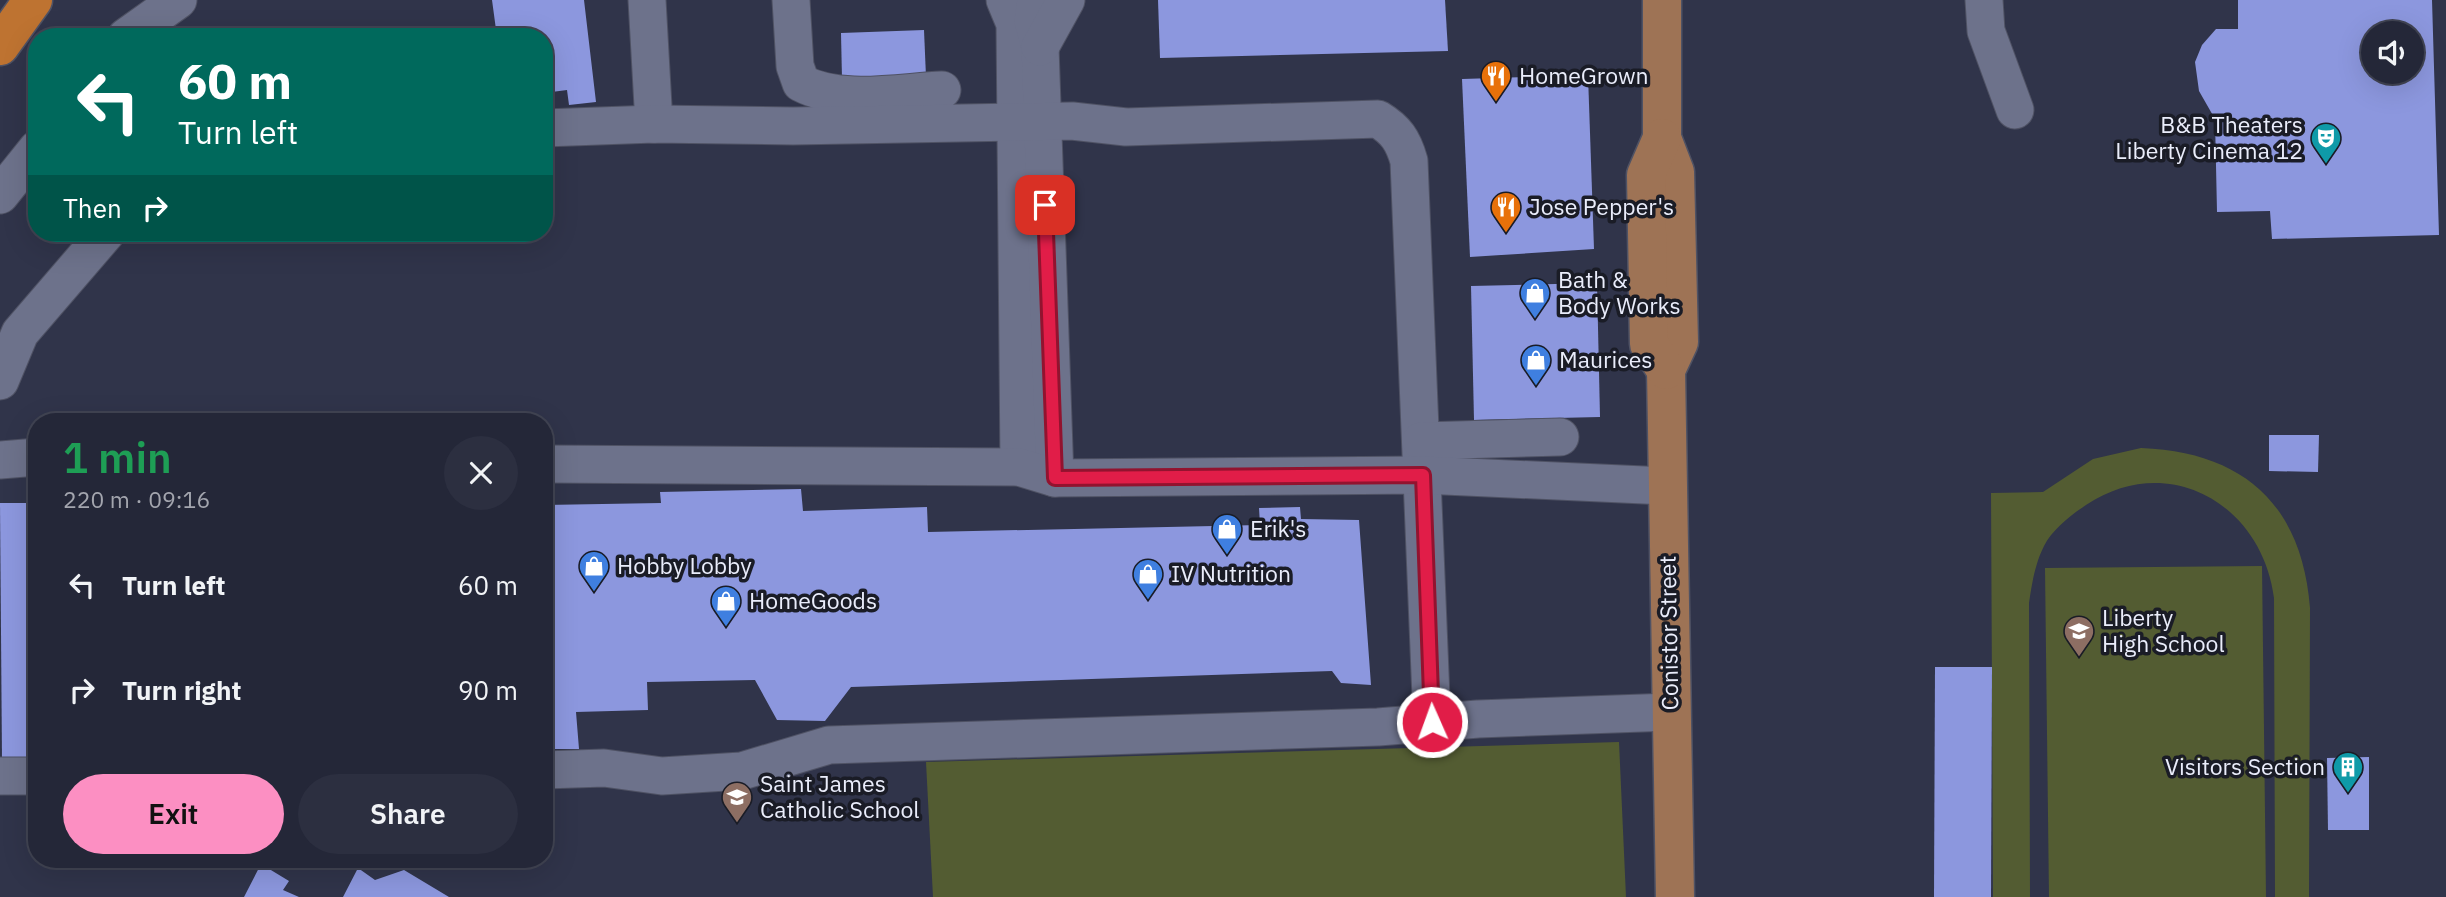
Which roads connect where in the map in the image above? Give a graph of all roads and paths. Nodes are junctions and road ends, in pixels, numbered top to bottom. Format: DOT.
graph roads {
  1 [pos="33,0"];
  2 [pos="178,0"];
  3 [pos="647,0"];
  4 [pos="791,0"];
  5 [pos="1004,0"];
  6 [pos="1036,0"];
  7 [pos="1066,0"];
  8 [pos="1662,0"];
  9 [pos="1984,0"];
  10 [pos="139,28"];
  11 [pos="0,46"];
  12 [pos="1040,47"];
  13 [pos="942,90"];
  14 [pos="2015,110"];
  15 [pos="1029,123"];
  16 [pos="654,124"];
  17 [pos="553,128"];
  18 [pos="28,160"];
  19 [pos="0,195"];
  20 [pos="98,242"];
  21 [pos="0,381"];
  22 [pos="1560,437"];
  23 [pos="28,458"];
  24 [pos="1422,458"];
  25 [pos="0,460"];
  26 [pos="553,464"];
  27 [pos="1019,467"];
  28 [pos="1055,478"];
  29 [pos="1667,486"];
  30 [pos="1671,712"];
  31 [pos="1432,722"];
  32 [pos="553,770"];
  33 [pos="0,776"];
  34 [pos="28,776"];
  35 [pos="1675,897"];
  1 -- 11 [label="highway"];
  2 -- 10 [label="street"];
  3 -- 16 [label="street"];
  4 -- 13 [label="street"];
  5 -- 15 [label="street"];
  6 -- 12 [label="street"];
  7 -- 12 [label="street"];
  8 -- 29 [label="main road, Conistor Street"];
  9 -- 14 [label="street"];
  12 -- 15 [label="street"];
  15 -- 16 [label="street"];
  15 -- 24 [label="street"];
  15 -- 27 [label="street"];
  15 -- 28 [label="street"];
  16 -- 17 [label="street"];
  18 -- 19 [label="street"];
  20 -- 21 [label="street"];
  22 -- 24 [label="street"];
  23 -- 25 [label="street"];
  24 -- 28 [label="street"];
  24 -- 29 [label="street"];
  24 -- 31 [label="street"];
  26 -- 27 [label="street"];
  27 -- 28 [label="street"];
  29 -- 30 [label="main road, Conistor Street"];
  30 -- 31 [label="street"];
  30 -- 35 [label="main road, Conistor Street"];
  31 -- 32 [label="street"];
  33 -- 34 [label="street"];
}
